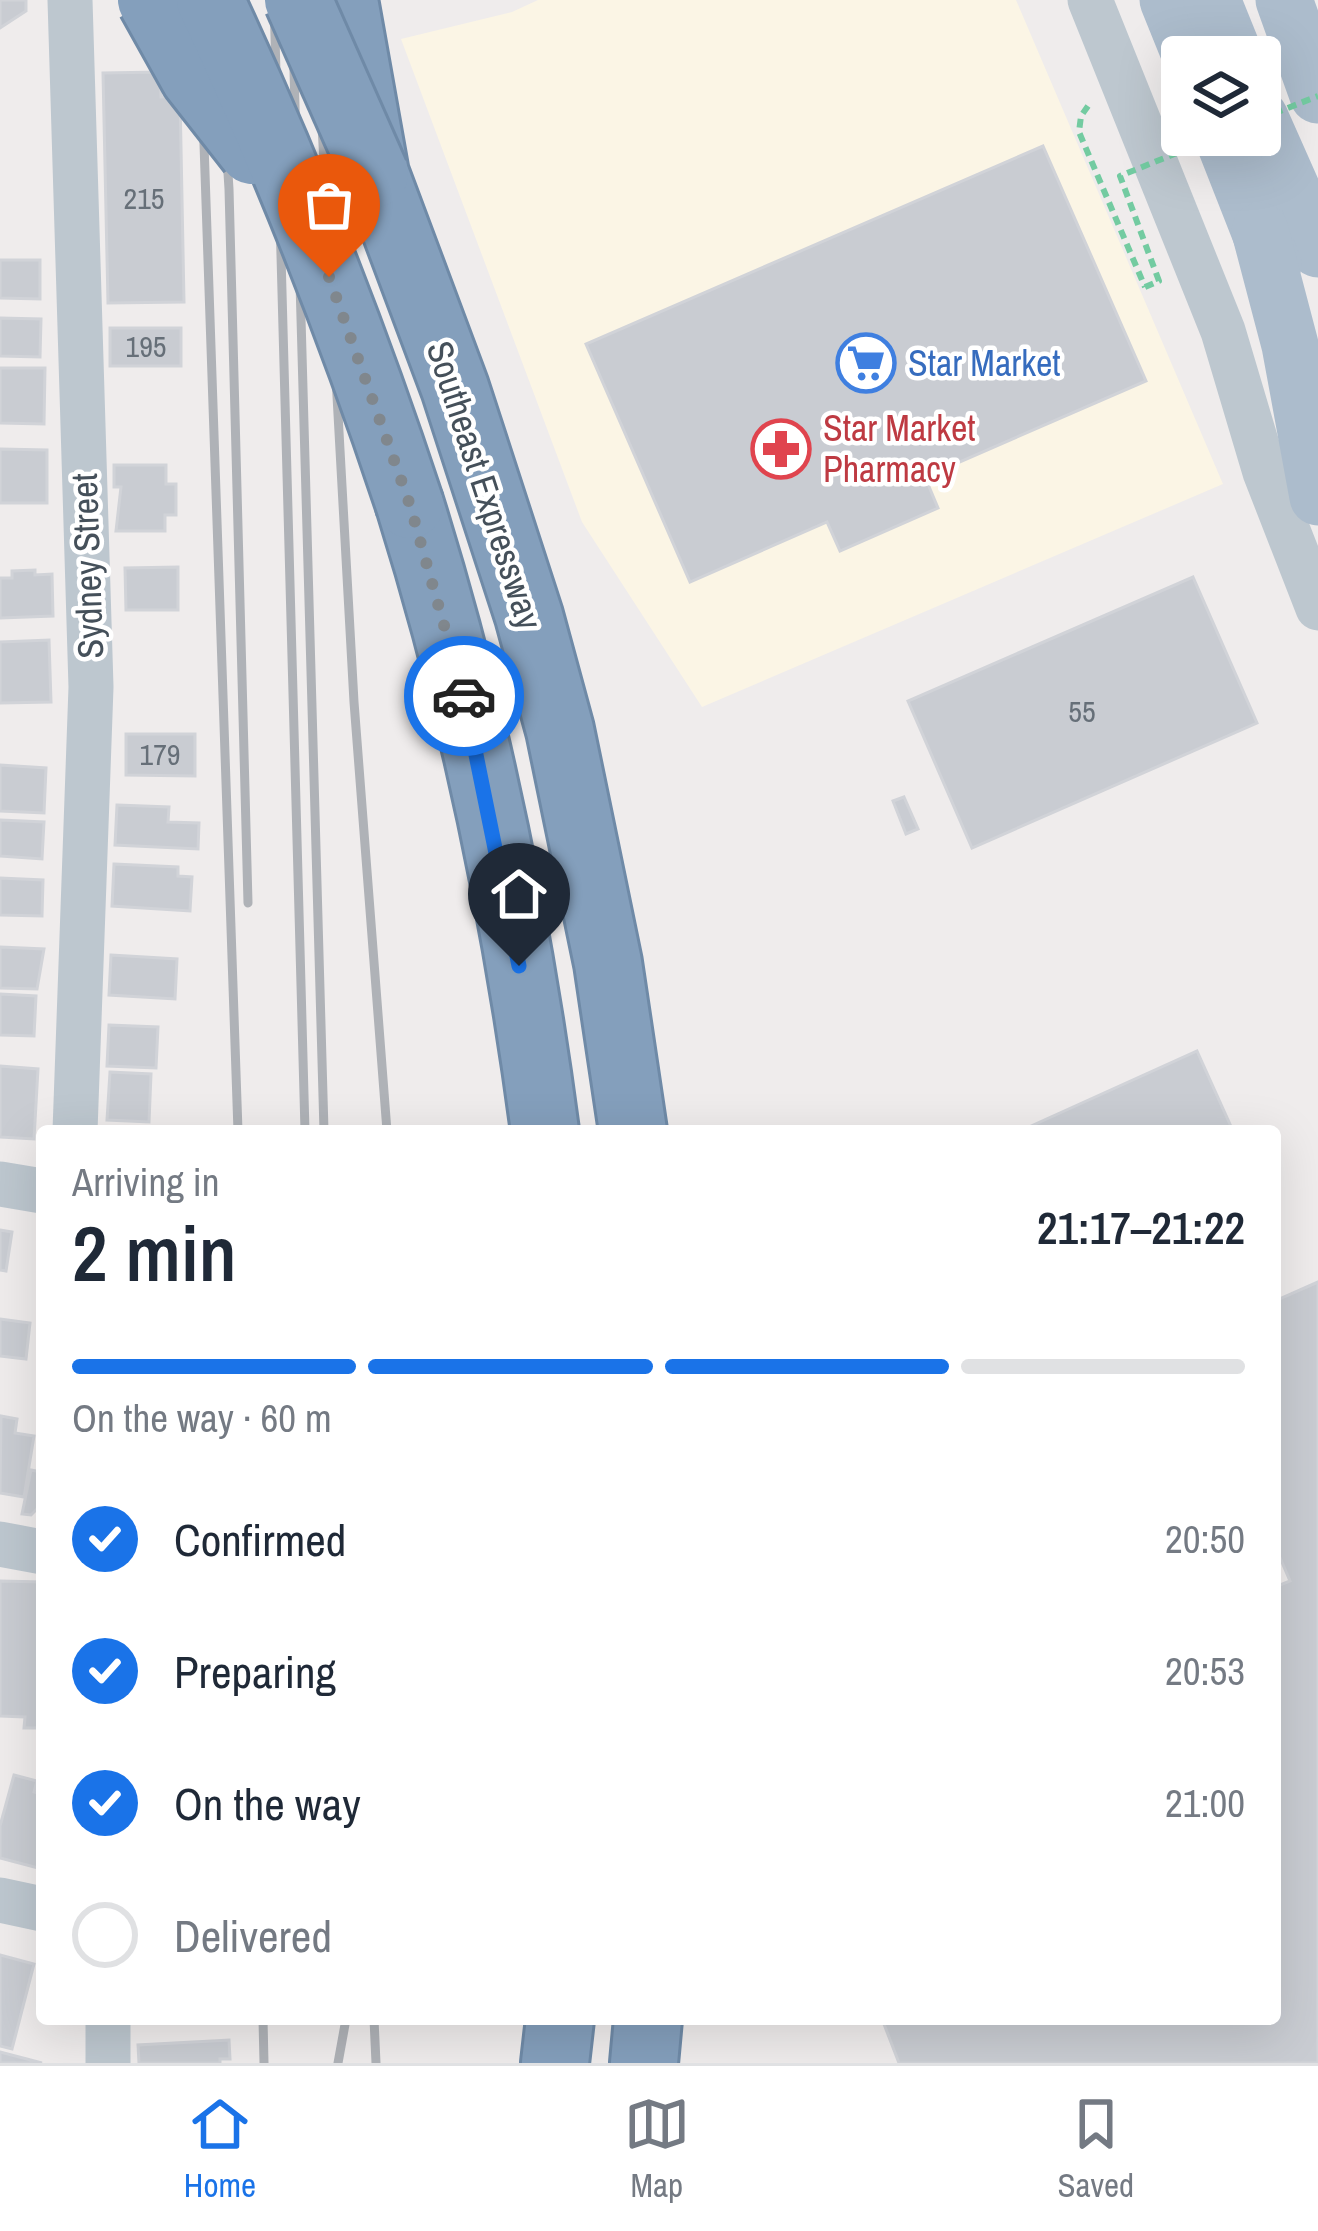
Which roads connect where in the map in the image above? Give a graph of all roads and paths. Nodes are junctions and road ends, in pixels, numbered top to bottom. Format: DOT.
graph roads {
  1 [pos="70,0"];
  2 [pos="151,0"];
  3 [pos="210,0"];
  4 [pos="298,0"];
  5 [pos="344,0"];
  6 [pos="1090,0"];
  7 [pos="1168,0"];
  8 [pos="1212,0"];
  9 [pos="1284,0"];
  10 [pos="1183,36"];
  11 [pos="1227,36"];
  12 [pos="1318,95"];
  13 [pos="1088,106"];
  14 [pos="1281,110"];
  15 [pos="1170,156"];
  16 [pos="1230,156"];
  17 [pos="1277,156"];
  18 [pos="375,174"];
  19 [pos="306,218"];
  20 [pos="1260,230"];
  21 [pos="1318,249"];
  22 [pos="1318,388"];
  23 [pos="1318,497"];
  24 [pos="1318,608"];
  25 [pos="75,1125"];
  26 [pos="544,1125"];
  27 [pos="632,1125"];
  28 [pos="0,1184"];
  29 [pos="36,1190"];
  30 [pos="0,1544"];
  31 [pos="36,1551"];
  32 [pos="0,1900"];
  33 [pos="36,1909"];
  34 [pos="108,2025"];
  35 [pos="559,2025"];
  36 [pos="647,2025"];
  37 [pos="108,2063"];
  38 [pos="555,2063"];
  39 [pos="644,2063"];
  1 -- 25 [label="street, Sydney Street"];
  2 -- 19 [label="highway, bridge"];
  3 -- 19 [label="highway, bridge"];
  4 -- 18 [label="highway, Southeast Expressway, bridge"];
  5 -- 18 [label="highway, bridge"];
  6 -- 24 [label="street"];
  7 -- 10 [label="main road"];
  8 -- 11 [label="main road"];
  9 -- 12 [label="main road"];
  12 -- 14 [label="path, bridge"];
  13 -- 15 [label="path, bridge"];
  16 -- 20 [label="main road"];
  17 -- 21 [label="main road"];
  18 -- 27 [label="highway, Southeast Expressway"];
  19 -- 26 [label="highway, bridge"];
  20 -- 22 [label="main road"];
  20 -- 23 [label="main road"];
  28 -- 29 [label="street"];
  30 -- 31 [label="street"];
  32 -- 33 [label="street"];
  34 -- 37 [label="street"];
  35 -- 38 [label="highway"];
  36 -- 39 [label="highway"];
}
